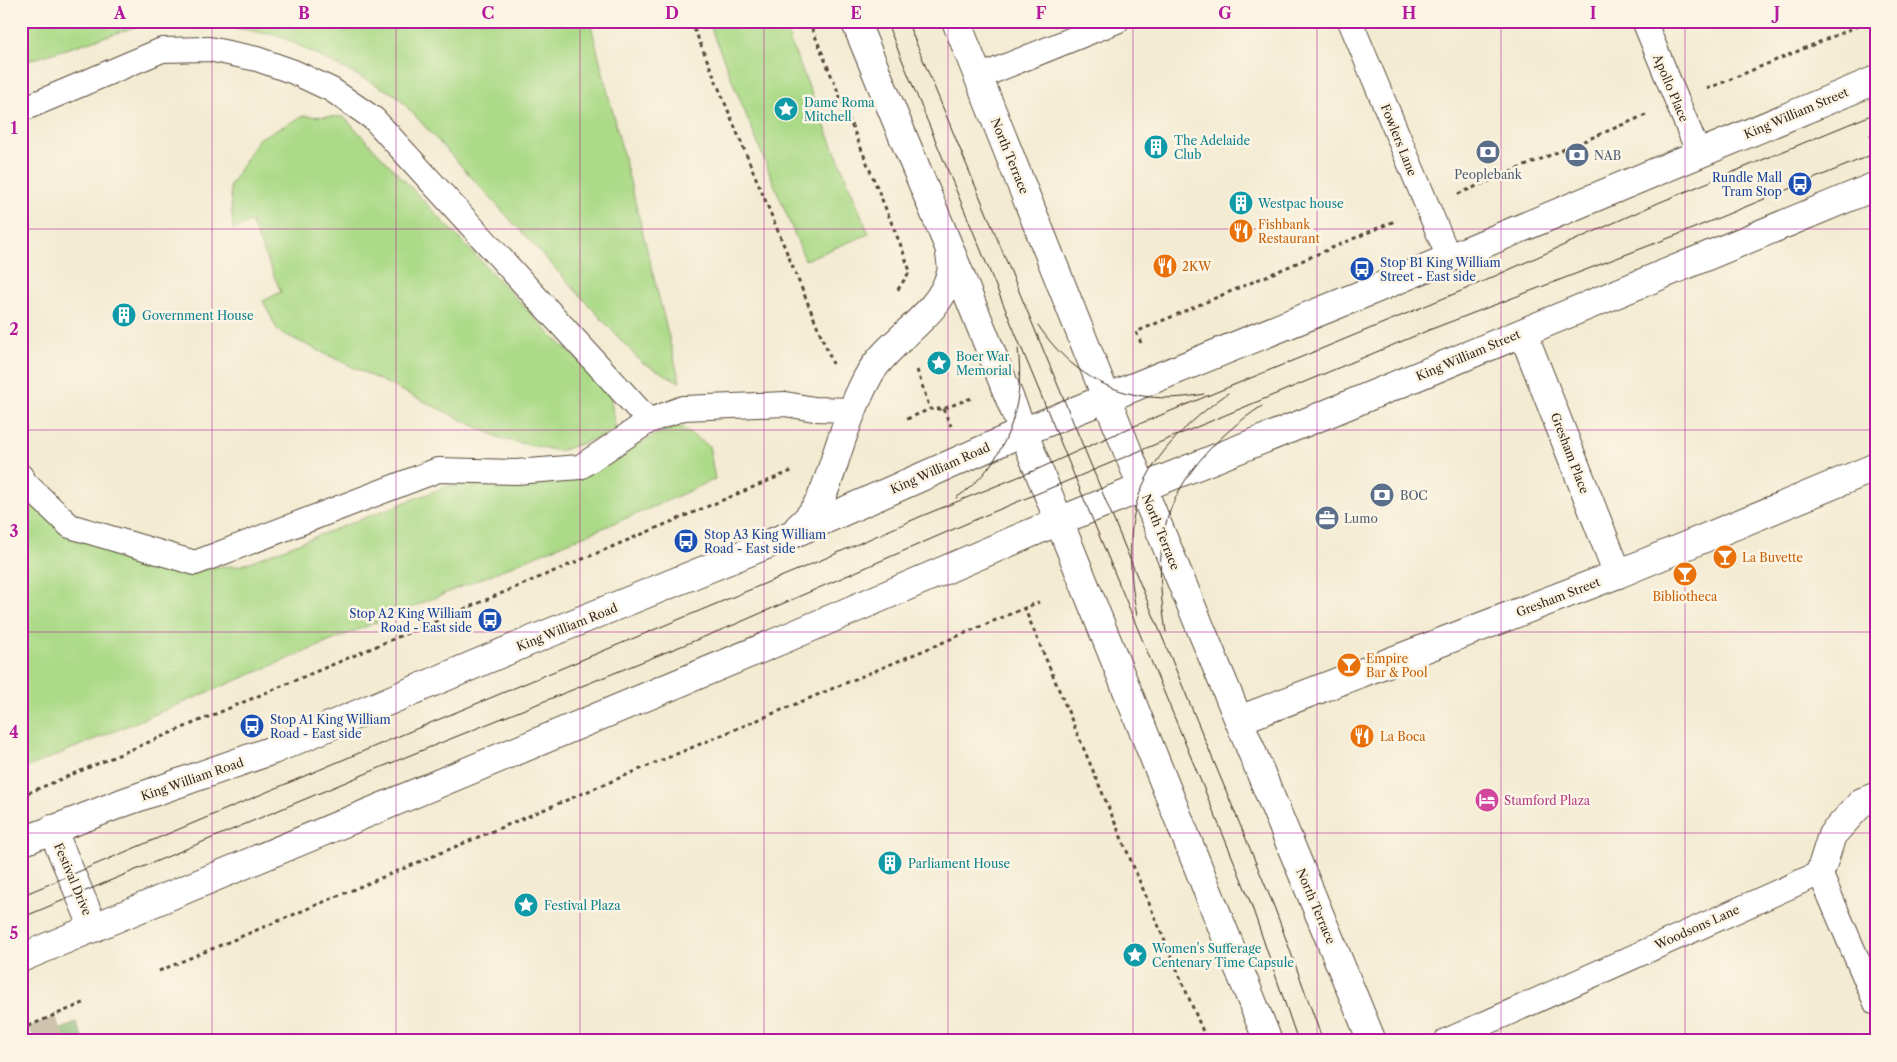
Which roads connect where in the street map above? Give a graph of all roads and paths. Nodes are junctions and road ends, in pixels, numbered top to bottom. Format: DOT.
graph roads {
  1 [pos="691,21"];
  2 [pos="809,21"];
  3 [pos="856,21"];
  4 [pos="956,21"];
  5 [pos="1117,21"];
  6 [pos="1350,21"];
  7 [pos="1644,21"];
  8 [pos="1870,21"];
  9 [pos="979,78"];
  10 [pos="1876,80"];
  11 [pos="1677,102"];
  12 [pos="21,110"];
  13 [pos="1876,133"];
  14 [pos="1870,136"];
  15 [pos="1699,154"];
  16 [pos="1876,186"];
  17 [pos="1426,208"];
  18 [pos="948,245"];
  19 [pos="901,246"];
  20 [pos="1449,258"];
  21 [pos="1523,333"];
  22 [pos="1141,343"];
  23 [pos="833,364"];
  24 [pos="915,365"];
  25 [pos="971,398"];
  26 [pos="1107,398"];
  27 [pos="930,409"];
  28 [pos="943,409"];
  29 [pos="854,410"];
  30 [pos="907,419"];
  31 [pos="649,421"];
  32 [pos="951,426"];
  33 [pos="1023,432"];
  34 [pos="1876,468"];
  35 [pos="796,469"];
  36 [pos="21,476"];
  37 [pos="1143,488"];
  38 [pos="1059,521"];
  39 [pos="788,536"];
  40 [pos="1618,574"];
  41 [pos="1039,602"];
  42 [pos="1024,608"];
  43 [pos="1239,720"];
  44 [pos="21,796"];
  45 [pos="1876,797"];
  46 [pos="52,829"];
  47 [pos="21,842"];
  48 [pos="1820,873"];
  49 [pos="94,928"];
  50 [pos="21,958"];
  51 [pos="159,971"];
  52 [pos="86,1002"];
  53 [pos="1876,1003"];
  54 [pos="21,1029"];
  55 [pos="1207,1041"];
  56 [pos="1268,1041"];
  57 [pos="1372,1041"];
  58 [pos="1446,1041"];
  1 -- 23 [label="path"];
  2 -- 19 [label="path"];
  3 -- 18 [label="main road"];
  4 -- 9 [label="main road, North Terrace"];
  5 -- 9 [label="lane"];
  6 -- 17 [label="lane, Fowlers Lane"];
  7 -- 11 [label="lane, Apollo Place"];
  8 -- 11 [label="path"];
  9 -- 26 [label="main road, North Terrace"];
  10 -- 15 [label="main road, King William Street"];
  11 -- 15 [label="lane, Apollo Place"];
  11 -- 17 [label="path"];
  12 -- 31 [label="lane"];
  13 -- 14 [label="path"];
  15 -- 20 [label="main road, King William Street"];
  16 -- 21 [label="main road, King William Street"];
  17 -- 20 [label="lane, Fowlers Lane"];
  17 -- 22 [label="path"];
  18 -- 29 [label="main road"];
  18 -- 33 [label="main road"];
  20 -- 26 [label="main road, King William Street"];
  21 -- 37 [label="main road, King William Street"];
  21 -- 40 [label="main road, Gresham Place"];
  24 -- 27 [label="path"];
  25 -- 28 [label="path"];
  26 -- 33 [label="main road, King William Road"];
  26 -- 37 [label="main road, North Terrace"];
  27 -- 28 [label="path"];
  27 -- 30 [label="path"];
  28 -- 32 [label="path"];
  29 -- 31 [label="lane"];
  29 -- 39 [label="main road"];
  31 -- 36 [label="lane"];
  33 -- 38 [label="main road"];
  33 -- 39 [label="main road, King William Road"];
  34 -- 40 [label="main road, Gresham Street"];
  35 -- 44 [label="path"];
  37 -- 38 [label="main road, King William Street"];
  37 -- 43 [label="main road, North Terrace"];
  38 -- 49 [label="main road"];
  38 -- 56 [label="main road"];
  39 -- 46 [label="main road, King William Road"];
  40 -- 43 [label="main road, Gresham Street"];
  41 -- 42 [label="path"];
  42 -- 51 [label="path"];
  42 -- 55 [label="path"];
  43 -- 57 [label="main road, North Terrace"];
  45 -- 48 [label="main road"];
  46 -- 47 [label="main road, King William Road"];
  46 -- 49 [label="main road, Festival Drive"];
  48 -- 53 [label="lane"];
  48 -- 58 [label="lane, Woodsons Lane"];
  49 -- 50 [label="main road"];
  52 -- 54 [label="path"];
}
